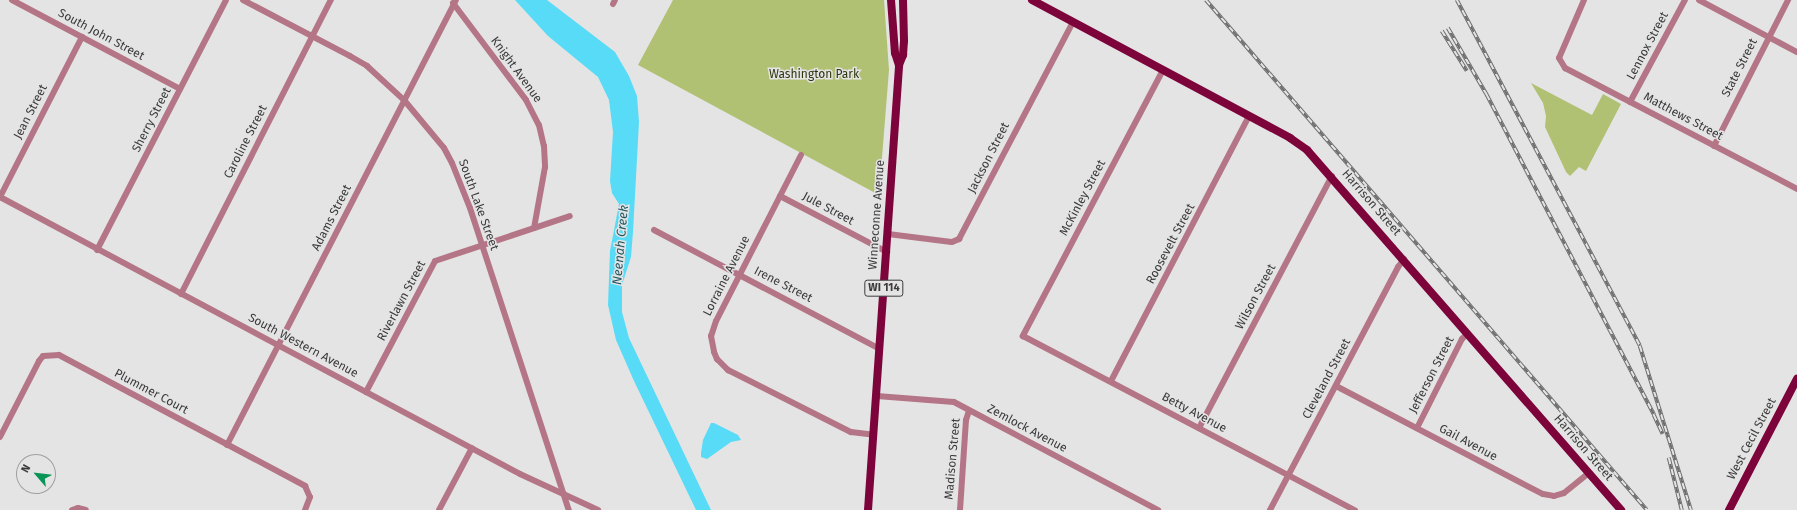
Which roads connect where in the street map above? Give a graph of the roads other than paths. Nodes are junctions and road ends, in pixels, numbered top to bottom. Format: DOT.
graph roads {
  1 [pos="12,0"];
  2 [pos="226,0"];
  3 [pos="243,0"];
  4 [pos="331,0"];
  5 [pos="891,0"];
  6 [pos="903,0"];
  7 [pos="1032,0"];
  8 [pos="1584,0"];
  9 [pos="1685,0"];
  10 [pos="1699,0"];
  11 [pos="1788,0"];
  12 [pos="455,2"];
  13 [pos="1073,22"];
  14 [pos="313,36"];
  15 [pos="82,37"];
  16 [pos="1769,37"];
  17 [pos="1797,52"];
  18 [pos="899,65"];
  19 [pos="1163,70"];
  20 [pos="180,90"];
  21 [pos="404,100"];
  22 [pos="1630,102"];
  23 [pos="1249,116"];
  24 [pos="1714,146"];
  25 [pos="801,154"];
  26 [pos="1332,176"];
  27 [pos="1796,186"];
  28 [pos="780,196"];
  29 [pos="0,197"];
  30 [pos="570,216"];
  31 [pos="534,228"];
  32 [pos="654,230"];
  33 [pos="888,234"];
  34 [pos="482,244"];
  35 [pos="97,250"];
  36 [pos="887,252"];
  37 [pos="1404,260"];
  38 [pos="739,275"];
  39 [pos="181,294"];
  40 [pos="1468,333"];
  41 [pos="1023,336"];
  42 [pos="278,346"];
  43 [pos="880,349"];
  44 [pos="1797,379"];
  45 [pos="1111,381"];
  46 [pos="1336,386"];
  47 [pos="366,392"];
  48 [pos="877,396"];
  49 [pos="969,411"];
  50 [pos="1199,428"];
  51 [pos="1416,428"];
  52 [pos="874,435"];
  53 [pos="0,437"];
  54 [pos="227,445"];
  55 [pos="472,448"];
  56 [pos="1588,473"];
  57 [pos="1289,475"];
  58 [pos="564,496"];
  59 [pos="72,510"];
  60 [pos="86,510"];
  61 [pos="304,510"];
  62 [pos="439,510"];
  63 [pos="569,510"];
  64 [pos="598,510"];
  65 [pos="868,510"];
  66 [pos="960,510"];
  67 [pos="1158,510"];
  68 [pos="1270,510"];
  69 [pos="1355,510"];
  70 [pos="1621,510"];
  71 [pos="1729,510"];
  1 -- 15 [label="street, South John Street"];
  2 -- 20 [label="street, Sherry Street"];
  3 -- 14 [label="street, South Lake Street"];
  4 -- 14 [label="street, Caroline Street"];
  5 -- 18 [label="main road, Winneconne Avenue / WI 114"];
  6 -- 18 [label="main road, Winneconne Avenue / WI 114"];
  7 -- 13 [label="main road, Harrison Street"];
  8 -- 22 [label="street, Matthews Street"];
  9 -- 22 [label="street, Lennox Street"];
  10 -- 16 [label="street"];
  11 -- 16 [label="street, State Street"];
  12 -- 21 [label="street, Adams Street"];
  12 -- 31 [label="street, Knight Avenue"];
  13 -- 19 [label="main road, Harrison Street"];
  13 -- 33 [label="street, Jackson Street"];
  14 -- 21 [label="street, South Lake Street"];
  14 -- 39 [label="street, Caroline Street"];
  15 -- 20 [label="street, South John Street"];
  15 -- 29 [label="street, Jean Street"];
  16 -- 17 [label="street"];
  16 -- 24 [label="street, State Street"];
  18 -- 33 [label="main road, Winneconne Avenue / WI 114"];
  19 -- 23 [label="main road, Harrison Street"];
  19 -- 41 [label="street, McKinley Street"];
  20 -- 35 [label="street, Sherry Street"];
  21 -- 34 [label="street, South Lake Street"];
  21 -- 42 [label="street, Adams Street"];
  22 -- 24 [label="street, Matthews Street"];
  23 -- 26 [label="main road, Harrison Street"];
  23 -- 45 [label="street, Roosevelt Street"];
  24 -- 27 [label="street, Matthews Street"];
  25 -- 28 [label="street, Lorraine Avenue"];
  26 -- 37 [label="main road, Harrison Street"];
  26 -- 50 [label="street, Wilson Street"];
  28 -- 36 [label="street, Jule Street"];
  28 -- 38 [label="street, Lorraine Avenue"];
  29 -- 35 [label="street, South Western Avenue"];
  30 -- 31 [label="street, Riverlawn Street"];
  31 -- 34 [label="street, Riverlawn Street"];
  32 -- 38 [label="street, Irene Street"];
  33 -- 36 [label="main road, Winneconne Avenue / WI 114"];
  34 -- 47 [label="street, Riverlawn Street"];
  34 -- 58 [label="street, South Lake Street"];
  35 -- 39 [label="street, South Western Avenue"];
  36 -- 43 [label="main road, Winneconne Avenue / WI 114"];
  37 -- 40 [label="main road, Harrison Street"];
  37 -- 46 [label="street, Cleveland Street"];
  38 -- 43 [label="street, Irene Street"];
  38 -- 52 [label="street, Lorraine Avenue"];
  39 -- 42 [label="street, South Western Avenue"];
  40 -- 51 [label="street, Jefferson Street"];
  40 -- 56 [label="main road, Harrison Street"];
  41 -- 45 [label="street, Betty Avenue"];
  42 -- 47 [label="street, South Western Avenue"];
  42 -- 54 [label="street, Adams Street"];
  43 -- 48 [label="main road, Winneconne Avenue / WI 114"];
  44 -- 71 [label="main road, West Cecil Street"];
  45 -- 50 [label="street, Betty Avenue"];
  46 -- 51 [label="street, Gail Avenue"];
  46 -- 57 [label="street, Cleveland Street"];
  47 -- 55 [label="street, South Western Avenue"];
  48 -- 49 [label="street, Zemlock Avenue"];
  48 -- 52 [label="main road, Winneconne Avenue / WI 114"];
  49 -- 66 [label="street, Madison Street"];
  49 -- 67 [label="street, Zemlock Avenue"];
  50 -- 57 [label="street, Betty Avenue"];
  51 -- 56 [label="street, Gail Avenue"];
  52 -- 65 [label="main road, Winneconne Avenue / WI 114"];
  53 -- 54 [label="street, Plummer Court"];
  54 -- 61 [label="street, Plummer Court"];
  55 -- 58 [label="street, South Western Avenue"];
  55 -- 62 [label="street"];
  56 -- 70 [label="main road, Harrison Street"];
  57 -- 68 [label="street, Cleveland Street"];
  57 -- 69 [label="street, Betty Avenue"];
  58 -- 63 [label="street, South Lake Street"];
  58 -- 64 [label="street, South Western Avenue"];
  59 -- 60 [label="street"];
}
